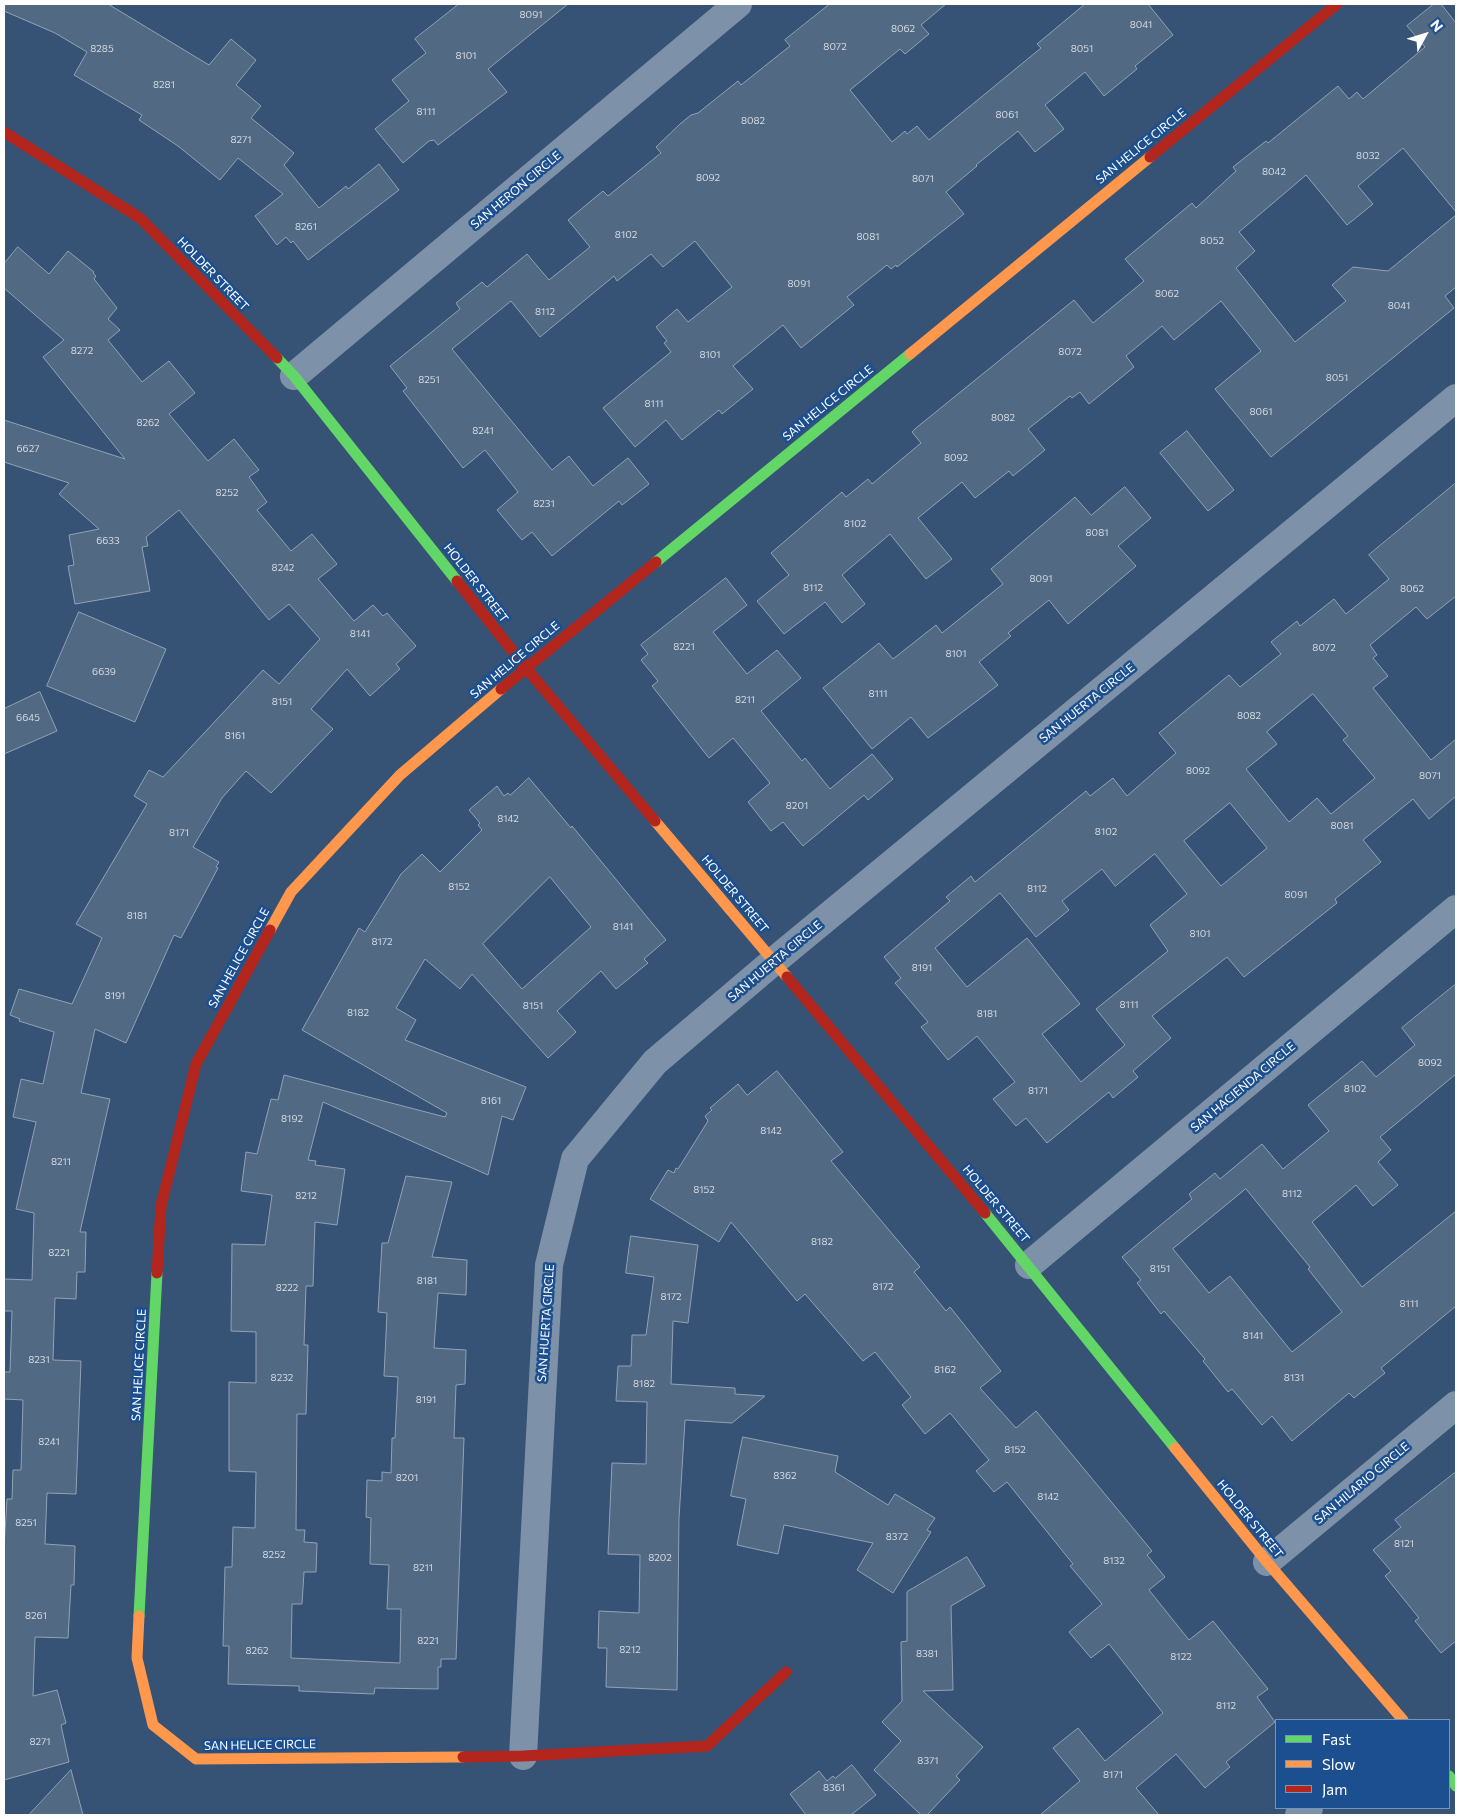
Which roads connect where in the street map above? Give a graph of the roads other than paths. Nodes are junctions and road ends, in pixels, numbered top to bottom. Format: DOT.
graph roads {
  1 [pos="738,4"];
  2 [pos="1337,4"];
  3 [pos="4,132"];
  4 [pos="294,376"];
  5 [pos="1456,398"];
  6 [pos="526,668"];
  7 [pos="1456,909"];
  8 [pos="774,961"];
  9 [pos="1030,1265"];
  10 [pos="1456,1405"];
  11 [pos="1267,1562"];
  12 [pos="786,1672"];
  13 [pos="1402,1719"];
  14 [pos="523,1756"];
  1 -- 4 [label="street, SAN HERON CIRCLE"];
  2 -- 6 [label="street, SAN HELICE CIRCLE"];
  3 -- 4 [label="street, HOLDER STREET"];
  4 -- 6 [label="street, HOLDER STREET"];
  5 -- 8 [label="street, SAN HUERTA CIRCLE"];
  6 -- 8 [label="street, HOLDER STREET"];
  6 -- 14 [label="street, SAN HELICE CIRCLE"];
  7 -- 9 [label="street, SAN HACIENDA CIRCLE"];
  8 -- 9 [label="street, HOLDER STREET"];
  8 -- 14 [label="street, SAN HUERTA CIRCLE"];
  9 -- 11 [label="street, HOLDER STREET"];
  10 -- 11 [label="street, SAN HILARIO CIRCLE"];
  11 -- 13 [label="street, HOLDER STREET"];
  12 -- 14 [label="street, SAN HELICE CIRCLE"];
}
